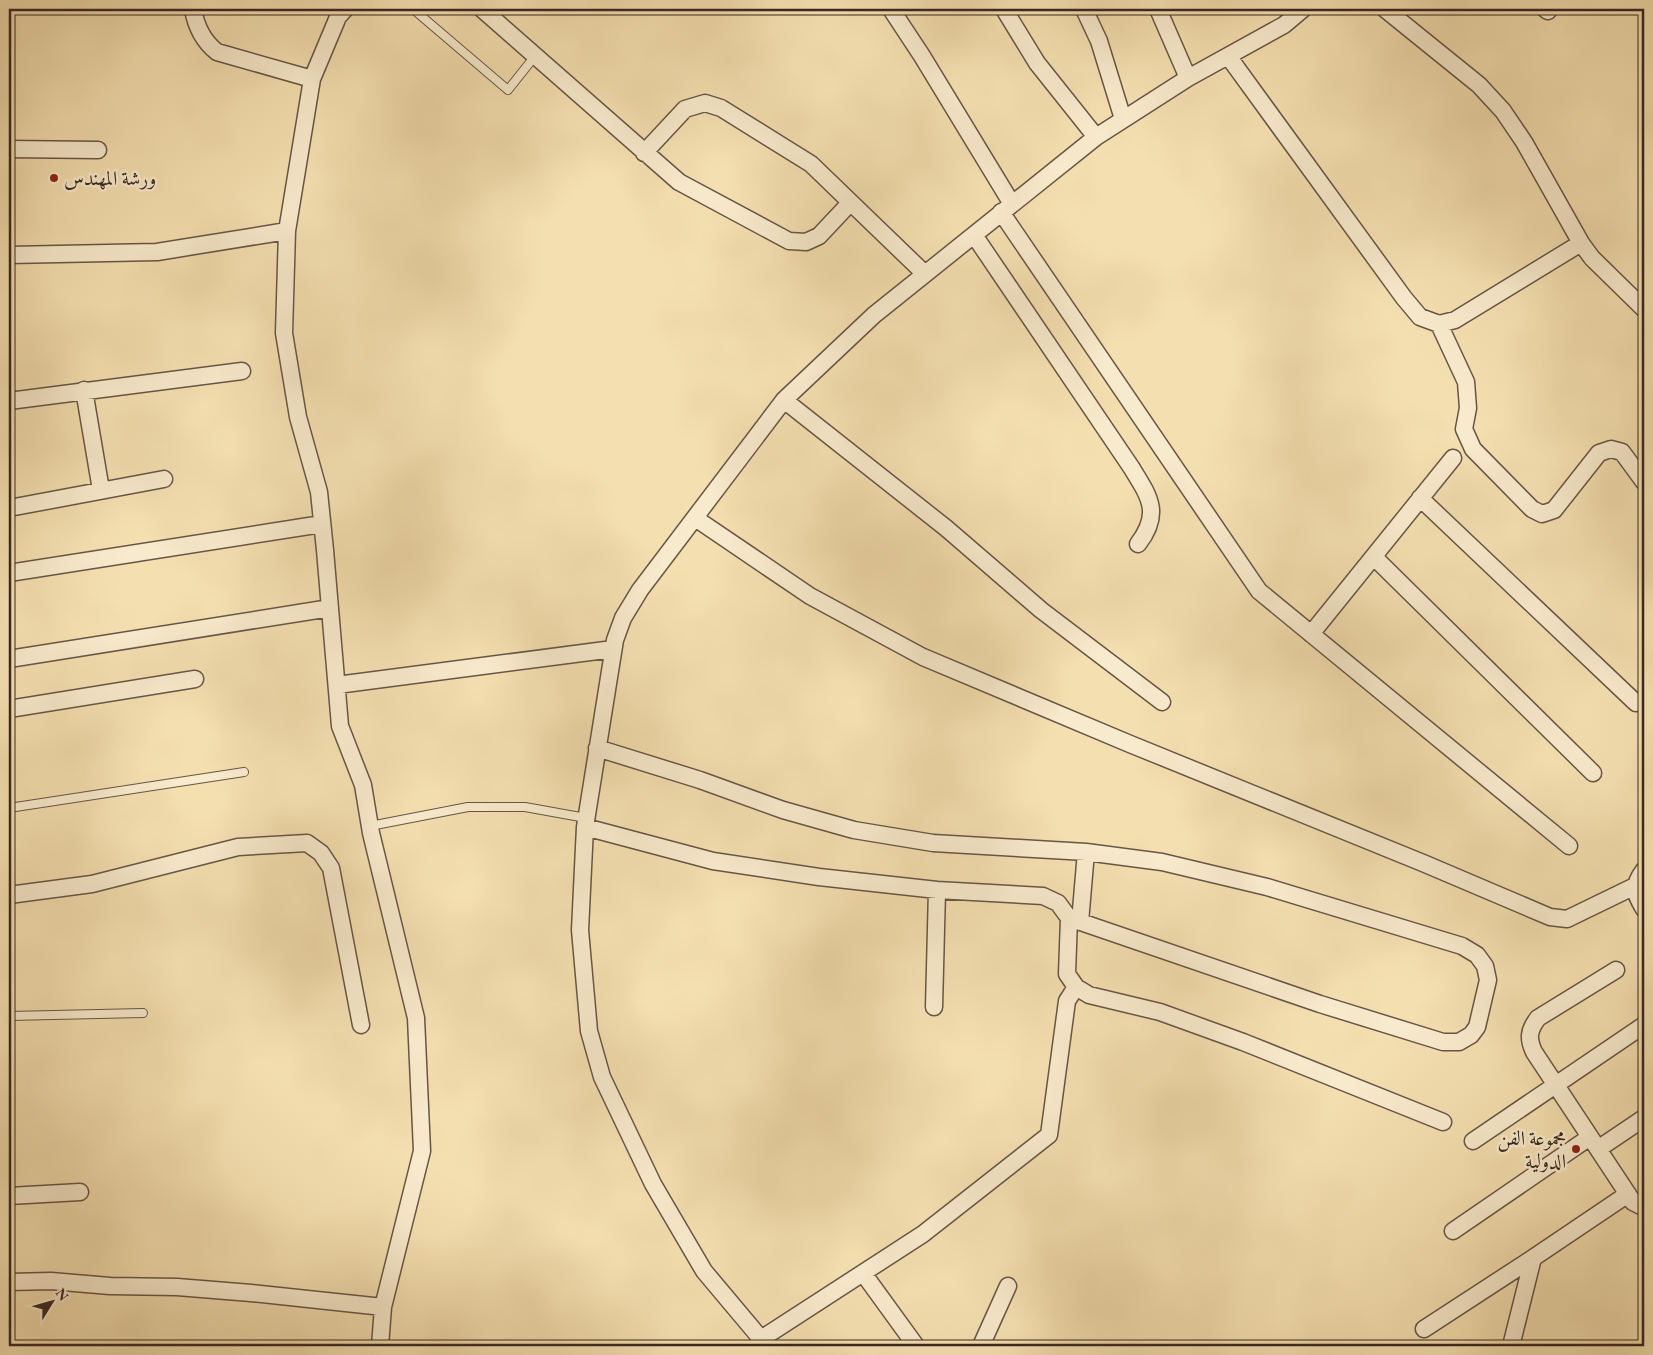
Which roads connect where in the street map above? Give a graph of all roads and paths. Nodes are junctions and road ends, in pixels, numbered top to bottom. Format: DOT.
graph roads {
  1 [pos="193,9"];
  2 [pos="346,9"];
  3 [pos="413,9"];
  4 [pos="482,9"];
  5 [pos="891,9"];
  6 [pos="1004,9"];
  7 [pos="1084,9"];
  8 [pos="1158,9"];
  9 [pos="1303,9"];
  10 [pos="1385,9"];
  11 [pos="535,56"];
  12 [pos="1228,56"];
  13 [pos="1188,78"];
  14 [pos="312,79"];
  15 [pos="1123,119"];
  16 [pos="1096,137"];
  17 [pos="9,149"];
  18 [pos="98,150"];
  19 [pos="644,153"];
  20 [pos="850,203"];
  21 [pos="1007,208"];
  22 [pos="287,231"];
  23 [pos="974,235"];
  24 [pos="1581,243"];
  25 [pos="9,255"];
  26 [pos="925,274"];
  27 [pos="1644,309"];
  28 [pos="1439,324"];
  29 [pos="242,371"];
  30 [pos="84,390"];
  31 [pos="784,400"];
  32 [pos="9,401"];
  33 [pos="1453,458"];
  34 [pos="164,479"];
  35 [pos="1644,482"];
  36 [pos="101,490"];
  37 [pos="1420,498"];
  38 [pos="9,508"];
  39 [pos="695,518"];
  40 [pos="322,524"];
  41 [pos="1138,544"];
  42 [pos="1374,556"];
  43 [pos="9,573"];
  44 [pos="330,608"];
  45 [pos="1311,634"];
  46 [pos="613,649"];
  47 [pos="9,659"];
  48 [pos="194,679"];
  49 [pos="336,685"];
  50 [pos="1162,702"];
  51 [pos="1636,703"];
  52 [pos="9,709"];
  53 [pos="597,748"];
  54 [pos="244,772"];
  55 [pos="1593,772"];
  56 [pos="9,808"];
  57 [pos="585,823"];
  58 [pos="370,826"];
  59 [pos="1568,846"];
  60 [pos="1086,852"];
  61 [pos="1644,870"];
  62 [pos="1635,886"];
  63 [pos="937,890"];
  64 [pos="9,895"];
  65 [pos="1644,909"];
  66 [pos="1075,920"];
  67 [pos="1616,970"];
  68 [pos="1076,987"];
  69 [pos="934,1007"];
  70 [pos="143,1013"];
  71 [pos="9,1016"];
  72 [pos="361,1025"];
  73 [pos="1644,1026"];
  74 [pos="1556,1086"];
  75 [pos="1644,1118"];
  76 [pos="1443,1122"];
  77 [pos="1473,1141"];
  78 [pos="1594,1143"];
  79 [pos="80,1192"];
  80 [pos="1628,1194"];
  81 [pos="9,1196"];
  82 [pos="1644,1205"];
  83 [pos="1452,1231"];
  84 [pos="1533,1258"];
  85 [pos="863,1273"];
  86 [pos="9,1282"];
  87 [pos="1008,1286"];
  88 [pos="383,1307"];
  89 [pos="1424,1329"];
  90 [pos="764,1342"];
  91 [pos="380,1346"];
  92 [pos="916,1346"];
  93 [pos="981,1346"];
  94 [pos="1511,1346"];
  1 -- 14 [label="street"];
  2 -- 14 [label="street"];
  3 -- 11 [label="lane"];
  4 -- 11 [label="street"];
  5 -- 21 [label="street"];
  6 -- 16 [label="street"];
  7 -- 15 [label="street"];
  8 -- 13 [label="street"];
  9 -- 12 [label="street"];
  10 -- 24 [label="street"];
  11 -- 19 [label="street"];
  12 -- 13 [label="street"];
  12 -- 28 [label="street"];
  13 -- 15 [label="street"];
  14 -- 22 [label="street"];
  15 -- 16 [label="street"];
  16 -- 21 [label="street"];
  17 -- 18 [label="street"];
  19 -- 20 [label="street"];
  19 -- 20 [label="street"];
  20 -- 26 [label="street"];
  21 -- 23 [label="street"];
  21 -- 45 [label="street"];
  22 -- 25 [label="street"];
  22 -- 40 [label="street"];
  23 -- 26 [label="street"];
  23 -- 41 [label="street"];
  24 -- 27 [label="street"];
  24 -- 28 [label="street"];
  26 -- 31 [label="street"];
  28 -- 35 [label="street"];
  29 -- 30 [label="street"];
  30 -- 32 [label="street"];
  30 -- 36 [label="street"];
  31 -- 39 [label="street"];
  31 -- 50 [label="street"];
  33 -- 37 [label="street"];
  34 -- 36 [label="street"];
  36 -- 38 [label="street"];
  37 -- 42 [label="street"];
  37 -- 51 [label="street"];
  39 -- 46 [label="street"];
  39 -- 62 [label="street"];
  40 -- 43 [label="street"];
  40 -- 44 [label="street"];
  42 -- 45 [label="street"];
  42 -- 55 [label="street"];
  44 -- 47 [label="street"];
  44 -- 49 [label="street"];
  45 -- 59 [label="street"];
  46 -- 49 [label="street"];
  46 -- 53 [label="street"];
  48 -- 52 [label="street"];
  49 -- 58 [label="street"];
  53 -- 57 [label="street"];
  53 -- 60 [label="street"];
  54 -- 56 [label="lane"];
  57 -- 58 [label="lane"];
  57 -- 63 [label="street"];
  57 -- 90 [label="street"];
  58 -- 88 [label="street"];
  60 -- 66 [label="street"];
  60 -- 66 [label="street"];
  61 -- 62 [label="street"];
  62 -- 65 [label="street"];
  63 -- 66 [label="street"];
  63 -- 69 [label="street"];
  64 -- 72 [label="street"];
  66 -- 68 [label="street"];
  67 -- 74 [label="street"];
  68 -- 76 [label="street"];
  68 -- 85 [label="street"];
  70 -- 71 [label="lane"];
  73 -- 74 [label="street"];
  74 -- 77 [label="street"];
  74 -- 78 [label="street"];
  75 -- 78 [label="street"];
  78 -- 80 [label="street"];
  78 -- 83 [label="street"];
  79 -- 81 [label="street"];
  80 -- 82 [label="street"];
  80 -- 84 [label="street"];
  84 -- 89 [label="street"];
  84 -- 94 [label="street"];
  85 -- 90 [label="street"];
  85 -- 92 [label="street"];
  86 -- 88 [label="street"];
  87 -- 93 [label="street"];
  88 -- 91 [label="street"];
}
